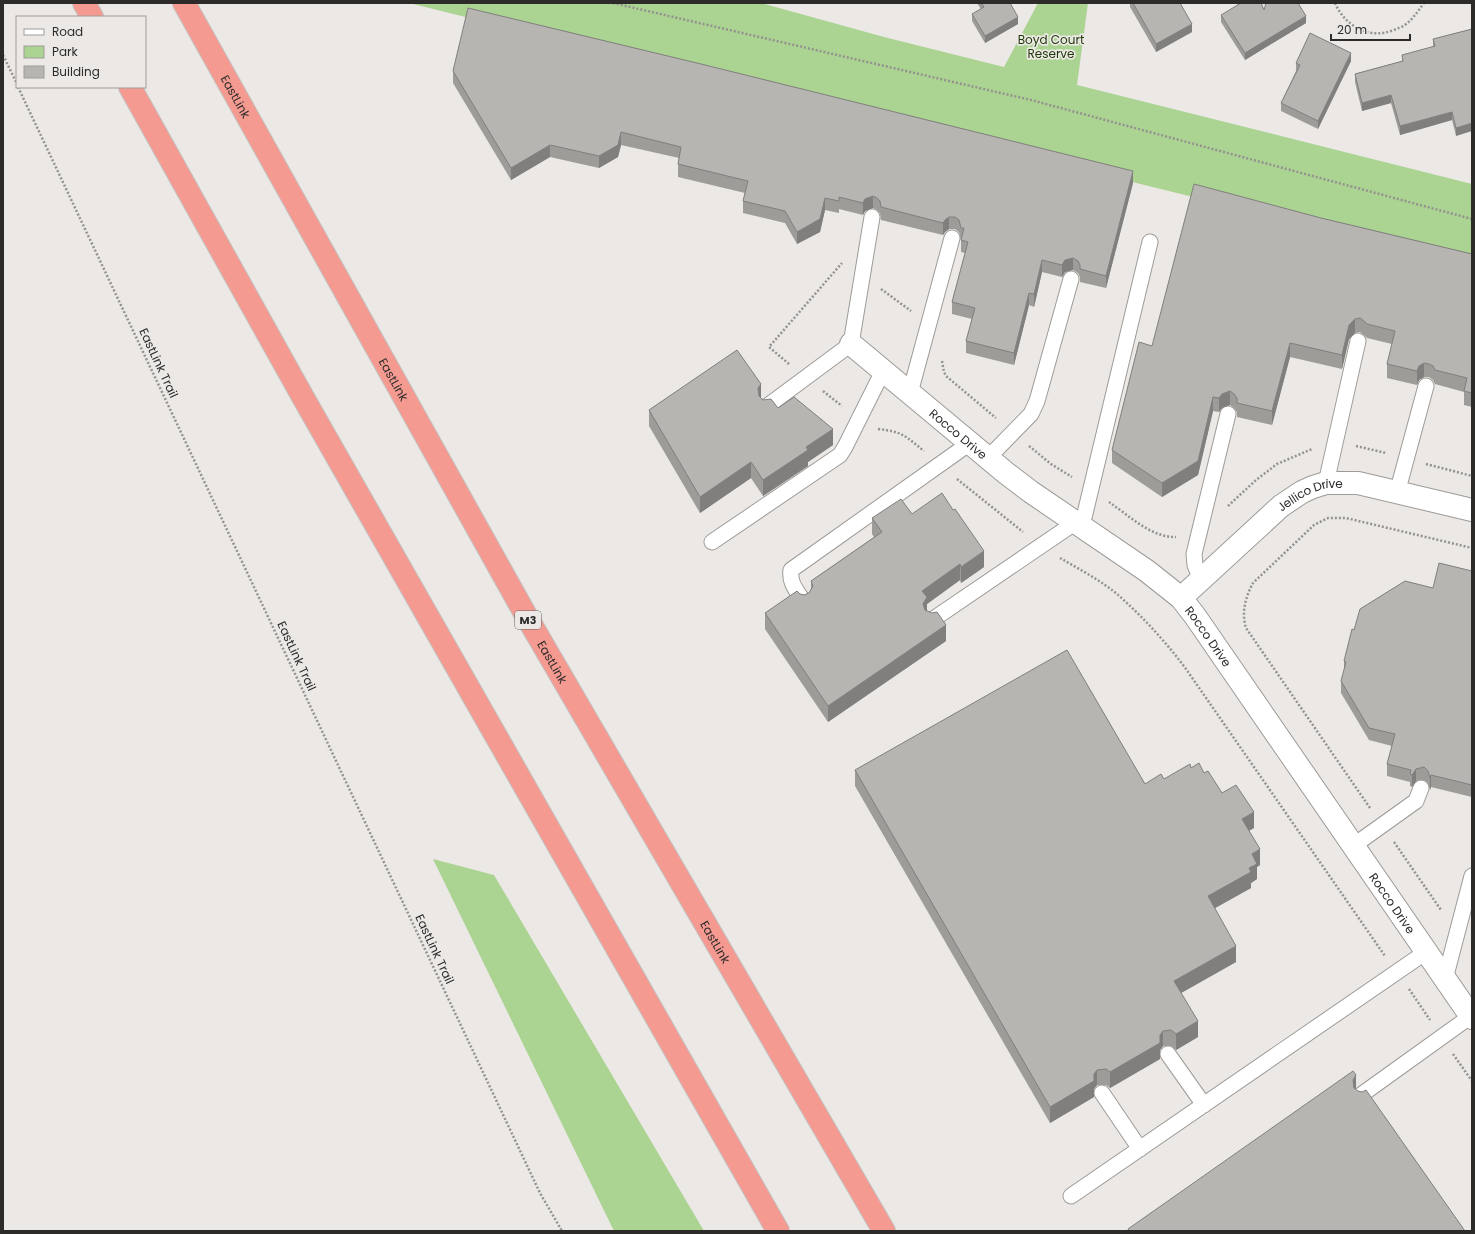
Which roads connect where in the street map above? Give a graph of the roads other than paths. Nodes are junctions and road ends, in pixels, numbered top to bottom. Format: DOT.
graph roads {
  1 [pos="84,3"];
  2 [pos="184,3"];
  3 [pos="91,16"];
  4 [pos="131,88"];
  5 [pos="872,218"];
  6 [pos="952,238"];
  7 [pos="1150,242"];
  8 [pos="1071,279"];
  9 [pos="1358,341"];
  10 [pos="851,344"];
  11 [pos="883,370"];
  12 [pos="1426,386"];
  13 [pos="910,393"];
  14 [pos="766,407"];
  15 [pos="1228,414"];
  16 [pos="970,443"];
  17 [pos="988,458"];
  18 [pos="1326,483"];
  19 [pos="1397,493"];
  20 [pos="1472,510"];
  21 [pos="1079,524"];
  22 [pos="712,542"];
  23 [pos="1201,580"];
  24 [pos="1181,598"];
  25 [pos="804,602"];
  26 [pos="932,620"];
  27 [pos="1421,788"];
  28 [pos="1353,846"];
  29 [pos="1472,876"];
  30 [pos="1426,952"];
  31 [pos="1445,979"];
  32 [pos="1471,1017"];
  33 [pos="1168,1054"];
  34 [pos="1102,1093"];
  35 [pos="1361,1095"];
  36 [pos="1204,1105"];
  37 [pos="1140,1149"];
  38 [pos="1071,1196"];
  39 [pos="778,1231"];
  40 [pos="884,1231"];
  1 -- 3 [label="highway"];
  2 -- 40 [label="highway, EastLink / M3"];
  4 -- 39 [label="highway"];
  5 -- 10 [label="lane"];
  6 -- 13 [label="lane"];
  7 -- 21 [label="lane"];
  8 -- 17 [label="lane"];
  9 -- 18 [label="lane"];
  10 -- 11 [label="street, Rocco Drive"];
  10 -- 14 [label="lane"];
  11 -- 13 [label="street, Rocco Drive"];
  11 -- 22 [label="lane"];
  12 -- 19 [label="lane"];
  13 -- 16 [label="street, Rocco Drive"];
  15 -- 23 [label="lane"];
  16 -- 17 [label="street, Rocco Drive"];
  16 -- 25 [label="lane"];
  17 -- 21 [label="street, Rocco Drive"];
  18 -- 19 [label="street, Jellico Drive"];
  18 -- 23 [label="street, Jellico Drive"];
  19 -- 20 [label="street, Jellico Drive"];
  21 -- 24 [label="street, Rocco Drive"];
  21 -- 26 [label="lane"];
  23 -- 24 [label="street, Jellico Drive"];
  24 -- 28 [label="street, Rocco Drive"];
  27 -- 28 [label="lane"];
  28 -- 30 [label="street, Rocco Drive"];
  29 -- 31 [label="lane"];
  30 -- 31 [label="street, Rocco Drive"];
  30 -- 36 [label="lane"];
  31 -- 32 [label="street, Rocco Drive"];
  32 -- 35 [label="lane"];
  33 -- 36 [label="lane"];
  34 -- 37 [label="lane"];
  36 -- 37 [label="lane"];
  37 -- 38 [label="lane"];
}
